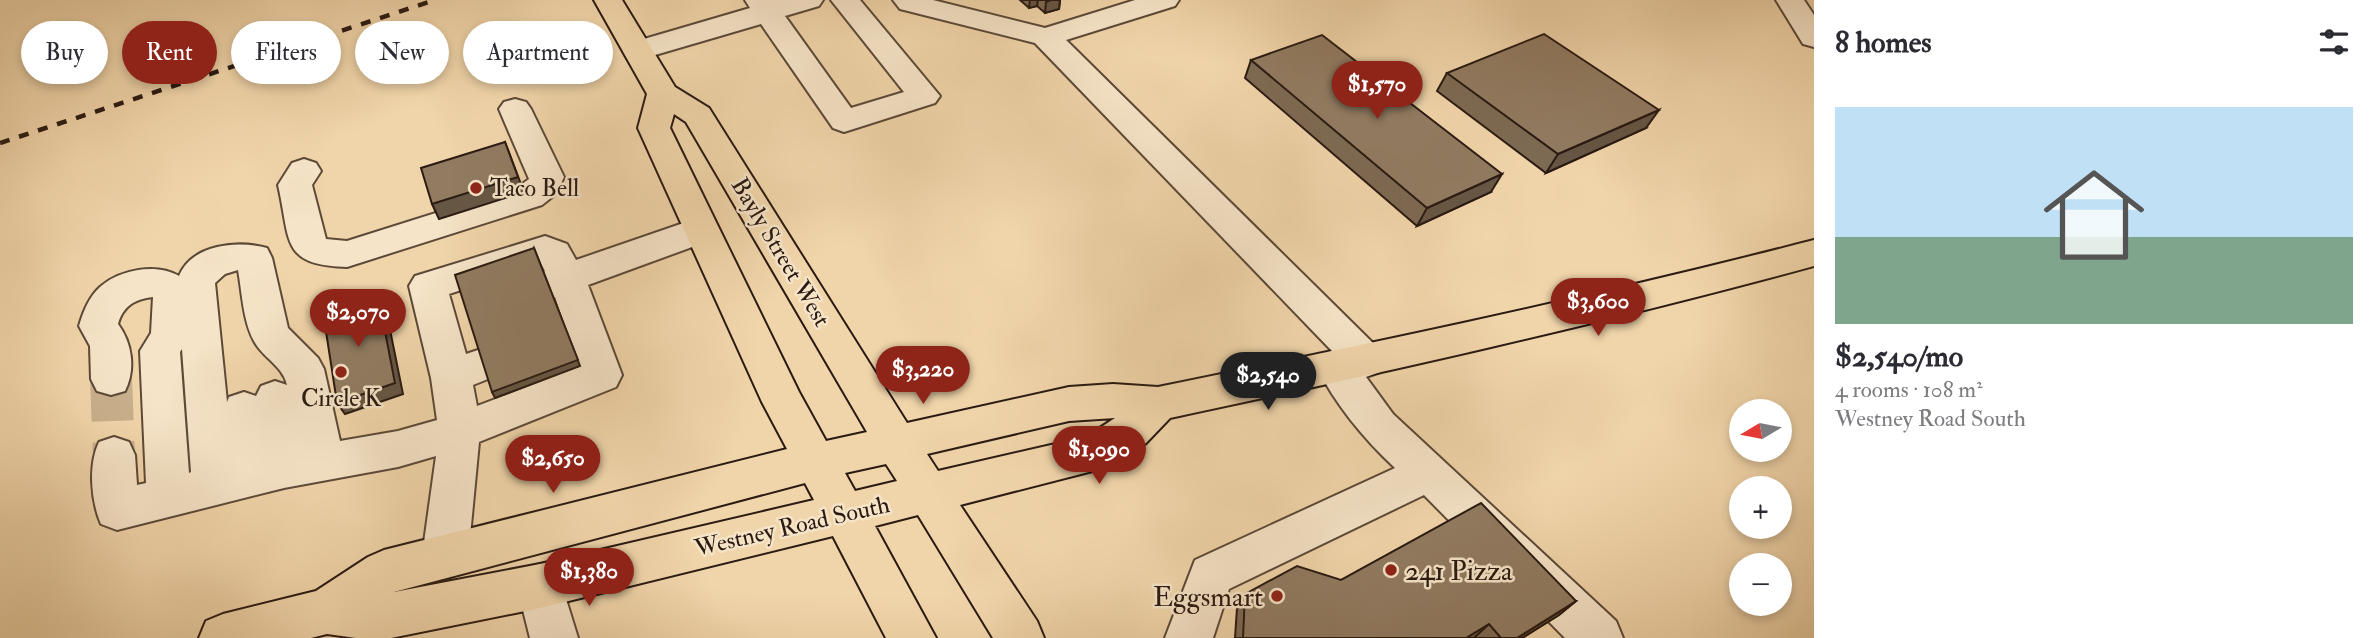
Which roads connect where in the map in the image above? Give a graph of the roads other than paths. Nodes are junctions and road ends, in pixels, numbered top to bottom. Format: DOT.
graph roads {
  1 [pos="608,0"];
  2 [pos="809,0"];
  3 [pos="845,0"];
  4 [pos="907,0"];
  5 [pos="1165,0"];
  6 [pos="1790,0"];
  7 [pos="764,6"];
  8 [pos="1811,31"];
  9 [pos="1046,37"];
  10 [pos="638,51"];
  11 [pos="663,94"];
  12 [pos="515,109"];
  13 [pos="304,171"];
  14 [pos="701,230"];
  15 [pos="1814,253"];
  16 [pos="558,281"];
  17 [pos="160,351"];
  18 [pos="1351,364"];
  19 [pos="259,404"];
  20 [pos="1158,404"];
  21 [pos="458,432"];
  22 [pos="897,444"];
  23 [pos="114,454"];
  24 [pos="816,461"];
  25 [pos="1429,472"];
  26 [pos="268,473"];
  27 [pos="928,494"];
  28 [pos="169,496"];
  29 [pos="846,514"];
  30 [pos="445,557"];
  31 [pos="541,586"];
  32 [pos="327,611"];
  33 [pos="404,625"];
  34 [pos="223,638"];
  35 [pos="554,638"];
  36 [pos="912,638"];
  37 [pos="1020,638"];
  38 [pos="1189,638"];
  39 [pos="1599,638"];
  1 -- 10 [label="main road, Bayly Street West"];
  2 -- 7 [label="street"];
  3 -- 7 [label="street"];
  4 -- 9 [label="street"];
  5 -- 9 [label="street"];
  6 -- 8 [label="street"];
  7 -- 10 [label="street"];
  9 -- 18 [label="street"];
  10 -- 11 [label="main road, Bayly Street West"];
  11 -- 14 [label="main road"];
  11 -- 22 [label="main road, Bayly Street West"];
  12 -- 13 [label="street"];
  14 -- 16 [label="street"];
  14 -- 24 [label="main road"];
  15 -- 18 [label="main road, Westney Road South"];
  16 -- 21 [label="street"];
  16 -- 21 [label="street"];
  17 -- 17 [label="street"];
  17 -- 28 [label="street"];
  18 -- 20 [label="main road, Westney Road South"];
  18 -- 25 [label="street"];
  19 -- 26 [label="street"];
  20 -- 22 [label="main road, Westney Road South"];
  20 -- 27 [label="main road, Westney Road South"];
  21 -- 26 [label="street"];
  21 -- 30 [label="street"];
  22 -- 24 [label="main road, Westney Road South"];
  22 -- 27 [label="main road, Bayly Street West"];
  23 -- 28 [label="street"];
  24 -- 29 [label="main road"];
  24 -- 30 [label="main road, Westney Road South"];
  25 -- 38 [label="street"];
  25 -- 39 [label="street"];
  26 -- 28 [label="street"];
  27 -- 29 [label="main road, Westney Road South"];
  27 -- 37 [label="main road, Bayly Street West"];
  29 -- 31 [label="main road, Westney Road South"];
  29 -- 36 [label="main road"];
  30 -- 32 [label="main road, Westney Road South"];
  31 -- 33 [label="main road, Westney Road South"];
  31 -- 35 [label="street"];
  32 -- 33 [label="main road, Westney Road South"];
  32 -- 34 [label="main road, Westney Road South"];
}
